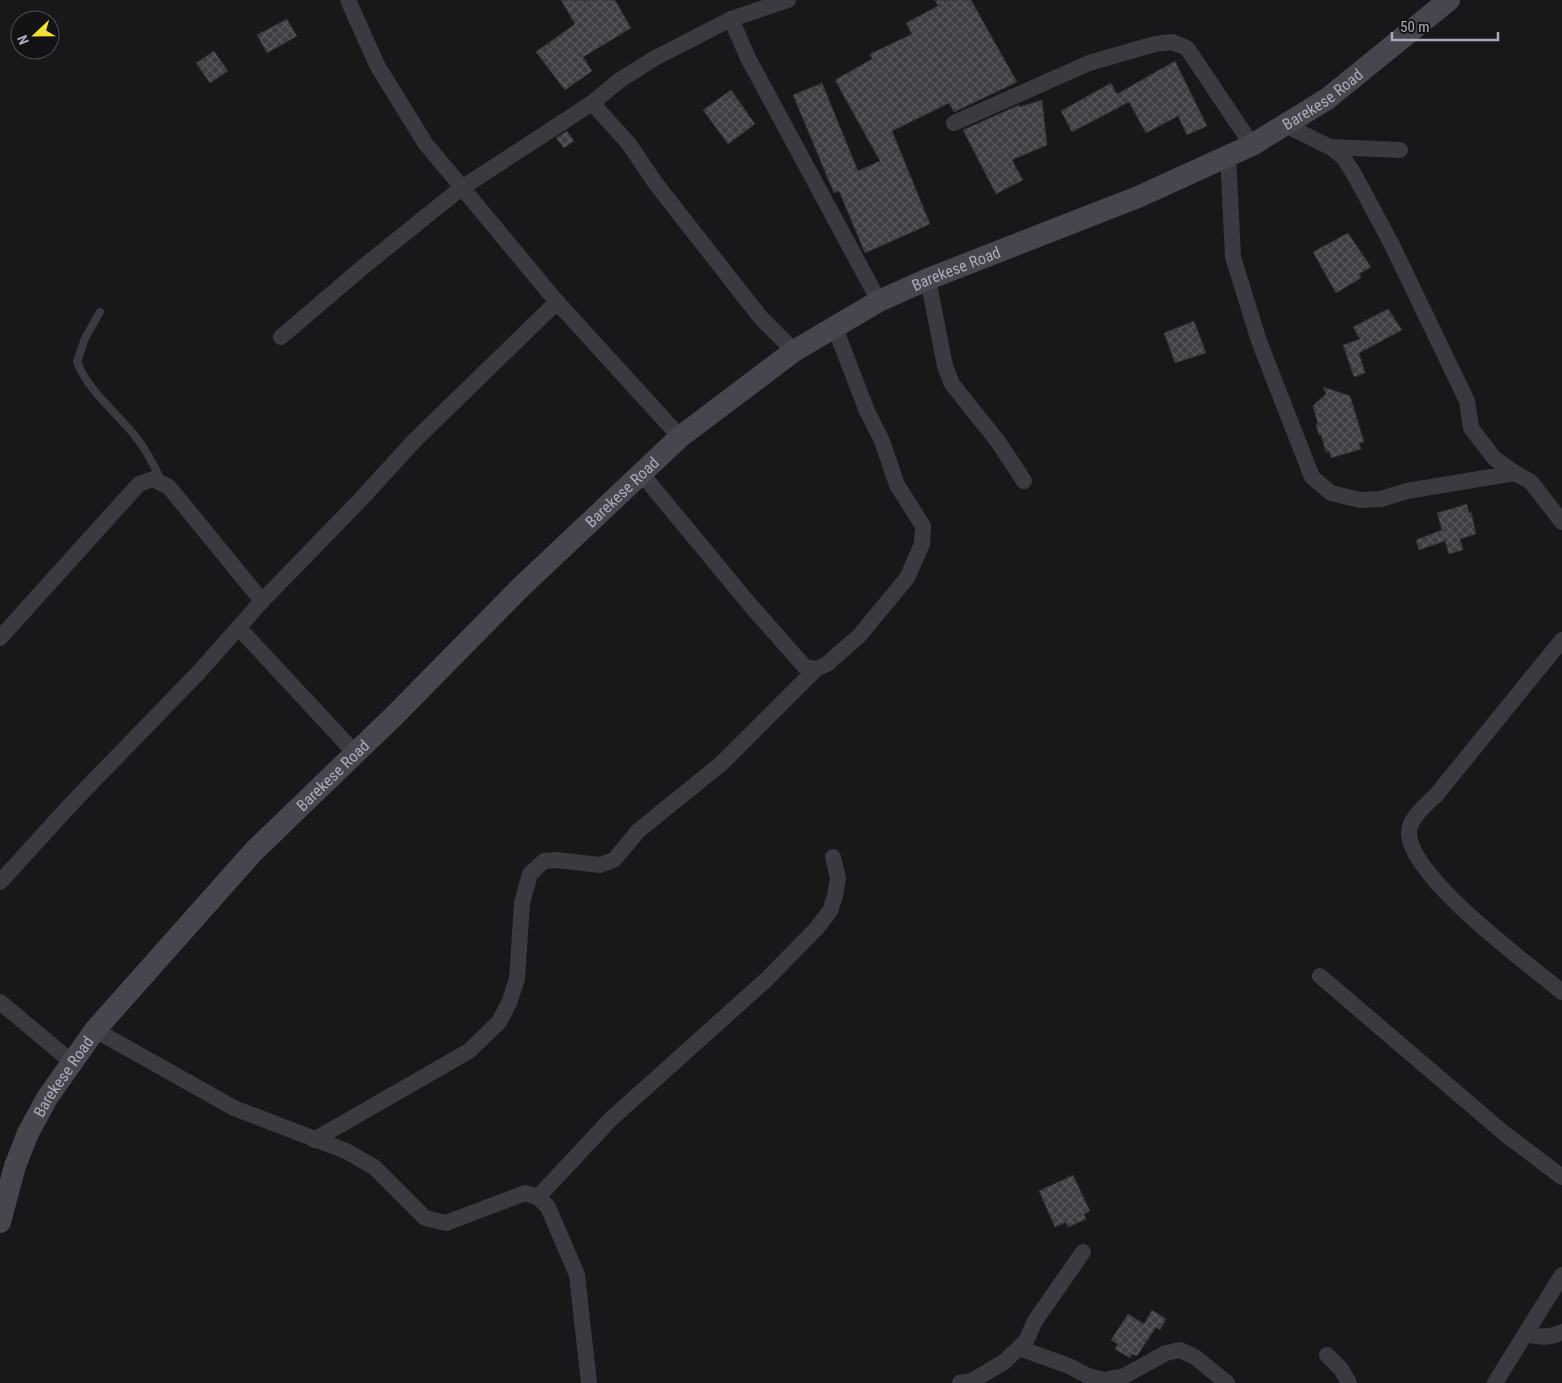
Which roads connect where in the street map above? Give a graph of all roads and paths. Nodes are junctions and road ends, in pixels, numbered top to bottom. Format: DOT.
graph roads {
  1 [pos="348,0"];
  2 [pos="788,0"];
  3 [pos="1449,0"];
  4 [pos="730,19"];
  5 [pos="592,103"];
  6 [pos="954,123"];
  7 [pos="1286,125"];
  8 [pos="1252,146"];
  9 [pos="1330,147"];
  10 [pos="1400,150"];
  11 [pos="1228,155"];
  12 [pos="460,189"];
  13 [pos="928,279"];
  14 [pos="879,301"];
  15 [pos="557,302"];
  16 [pos="100,312"];
  17 [pos="835,328"];
  18 [pos="281,337"];
  19 [pos="794,351"];
  20 [pos="680,437"];
  21 [pos="641,473"];
  22 [pos="1515,473"];
  23 [pos="162,482"];
  24 [pos="1024,482"];
  25 [pos="1562,522"];
  26 [pos="262,601"];
  27 [pos="239,628"];
  28 [pos="0,638"];
  29 [pos="1562,640"];
  30 [pos="816,669"];
  31 [pos="355,753"];
  32 [pos="833,857"];
  33 [pos="0,882"];
  34 [pos="1320,976"];
  35 [pos="1562,992"];
  36 [pos="0,1002"];
  37 [pos="95,1030"];
  38 [pos="72,1062"];
  39 [pos="314,1140"];
  40 [pos="1562,1177"];
  41 [pos="538,1197"];
  42 [pos="0,1222"];
  43 [pos="1083,1252"];
  44 [pos="1562,1275"];
  45 [pos="1562,1332"];
  46 [pos="1526,1333"];
  47 [pos="1019,1348"];
  48 [pos="1327,1355"];
  49 [pos="589,1383"];
  50 [pos="960,1383"];
  51 [pos="1227,1383"];
  52 [pos="1349,1383"];
  53 [pos="1495,1383"];
  1 -- 12 [label="street"];
  2 -- 4 [label="street"];
  3 -- 7 [label="main road, Barekese Road"];
  4 -- 5 [label="street"];
  4 -- 14 [label="street"];
  5 -- 12 [label="street"];
  5 -- 19 [label="street"];
  6 -- 8 [label="street"];
  7 -- 8 [label="main road, Barekese Road"];
  7 -- 9 [label="street"];
  8 -- 11 [label="main road, Barekese Road"];
  9 -- 10 [label="street"];
  9 -- 22 [label="street"];
  11 -- 13 [label="main road, Barekese Road"];
  11 -- 22 [label="street"];
  12 -- 15 [label="street"];
  12 -- 18 [label="street"];
  13 -- 14 [label="main road, Barekese Road"];
  13 -- 24 [label="street"];
  14 -- 17 [label="main road, Barekese Road"];
  15 -- 20 [label="street"];
  15 -- 26 [label="street"];
  16 -- 23 [label="lane"];
  17 -- 19 [label="main road, Barekese Road"];
  17 -- 30 [label="street"];
  19 -- 20 [label="main road, Barekese Road"];
  20 -- 21 [label="main road, Barekese Road"];
  21 -- 30 [label="street"];
  21 -- 31 [label="main road, Barekese Road"];
  22 -- 25 [label="street"];
  23 -- 26 [label="street"];
  23 -- 28 [label="street"];
  26 -- 27 [label="street"];
  27 -- 31 [label="street"];
  27 -- 33 [label="street"];
  29 -- 35 [label="street"];
  30 -- 39 [label="street"];
  31 -- 37 [label="main road, Barekese Road"];
  32 -- 41 [label="street"];
  34 -- 40 [label="street"];
  36 -- 38 [label="street"];
  37 -- 38 [label="main road, Barekese Road"];
  37 -- 39 [label="street"];
  38 -- 42 [label="main road, Barekese Road"];
  39 -- 41 [label="street"];
  41 -- 49 [label="street"];
  43 -- 47 [label="street"];
  44 -- 46 [label="street"];
  45 -- 46 [label="street"];
  46 -- 53 [label="street"];
  47 -- 50 [label="street"];
  47 -- 51 [label="street"];
  48 -- 52 [label="street"];
}
